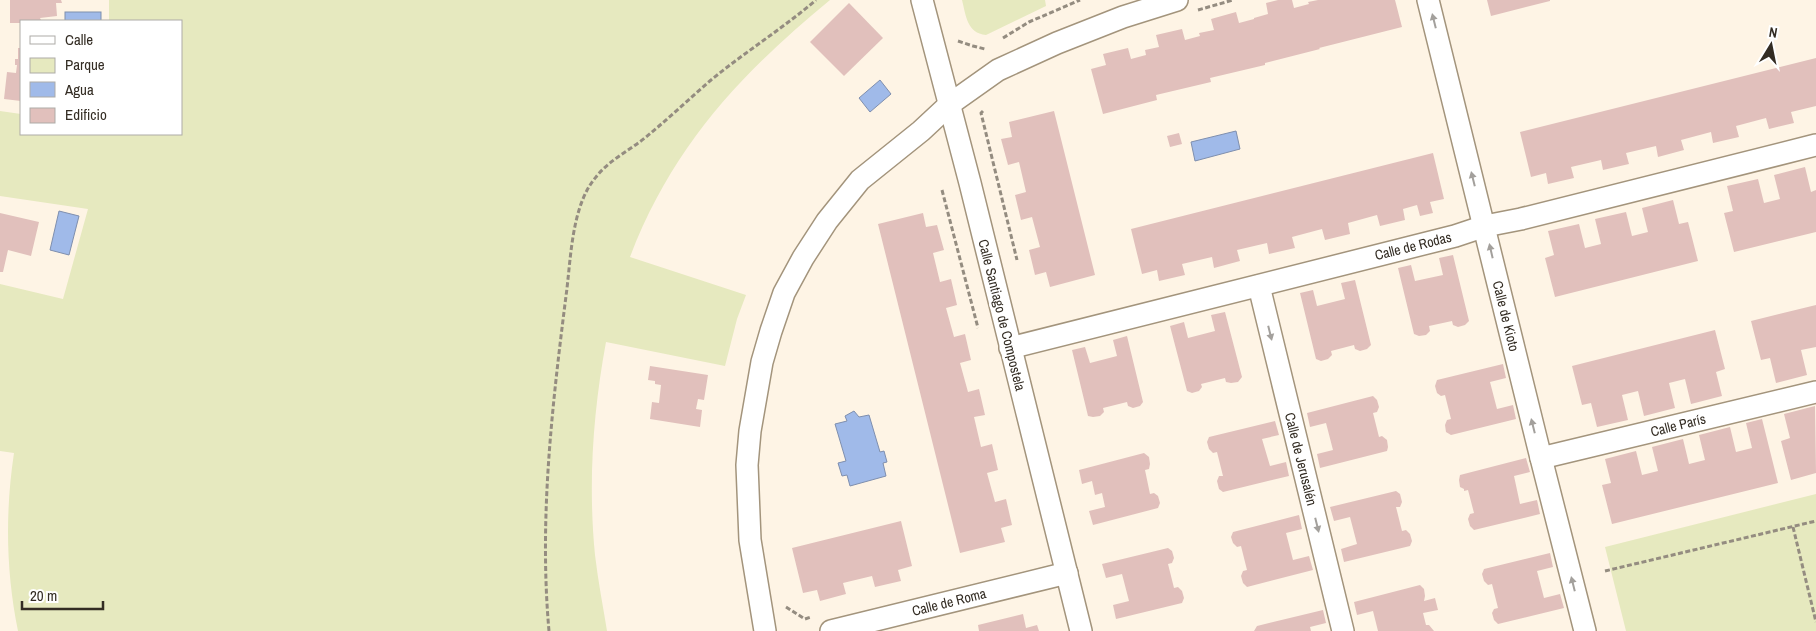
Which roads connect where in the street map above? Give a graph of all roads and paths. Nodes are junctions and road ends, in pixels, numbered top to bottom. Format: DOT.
graph roads {
  1 [pos="816,0"];
  2 [pos="922,0"];
  3 [pos="1080,0"];
  4 [pos="1177,0"];
  5 [pos="1428,0"];
  6 [pos="953,39"];
  7 [pos="1001,40"];
  8 [pos="987,49"];
  9 [pos="950,104"];
  10 [pos="987,106"];
  11 [pos="1816,145"];
  12 [pos="942,190"];
  13 [pos="1485,226"];
  14 [pos="1019,268"];
  15 [pos="1259,286"];
  16 [pos="978,328"];
  17 [pos="1010,348"];
  18 [pos="1816,392"];
  19 [pos="1541,458"];
  20 [pos="1816,521"];
  21 [pos="1792,527"];
  22 [pos="1605,571"];
  23 [pos="1066,573"];
  24 [pos="784,606"];
  25 [pos="805,619"];
  26 [pos="1816,622"];
  27 [pos="549,631"];
  28 [pos="765,631"];
  29 [pos="831,631"];
  30 [pos="1081,631"];
  31 [pos="1343,631"];
  32 [pos="1585,631"];
  1 -- 27 [label="path"];
  2 -- 9 [label="street, Calle Santiago de Compostela"];
  3 -- 7 [label="path"];
  4 -- 9 [label="street"];
  13 -- 5 [label="street, Calle de Kioto, one-way"];
  6 -- 8 [label="path"];
  9 -- 17 [label="street, Calle Santiago de Compostela"];
  9 -- 28 [label="street"];
  10 -- 14 [label="path"];
  11 -- 13 [label="street, Calle de Rodas"];
  12 -- 16 [label="path"];
  13 -- 15 [label="street, Calle de Rodas"];
  19 -- 13 [label="street, Calle de Kioto, one-way"];
  15 -- 17 [label="street, Calle de Rodas"];
  15 -- 31 [label="street, Calle de Jerusalén, one-way"];
  17 -- 23 [label="street, Calle Santiago de Compostela"];
  18 -- 19 [label="street, Calle París"];
  32 -- 19 [label="street, Calle de Kioto, one-way"];
  20 -- 21 [label="path"];
  21 -- 22 [label="path"];
  21 -- 26 [label="path"];
  23 -- 29 [label="street, Calle de Roma"];
  23 -- 30 [label="street, Calle Santiago de Compostela"];
  24 -- 25 [label="path"];
}
